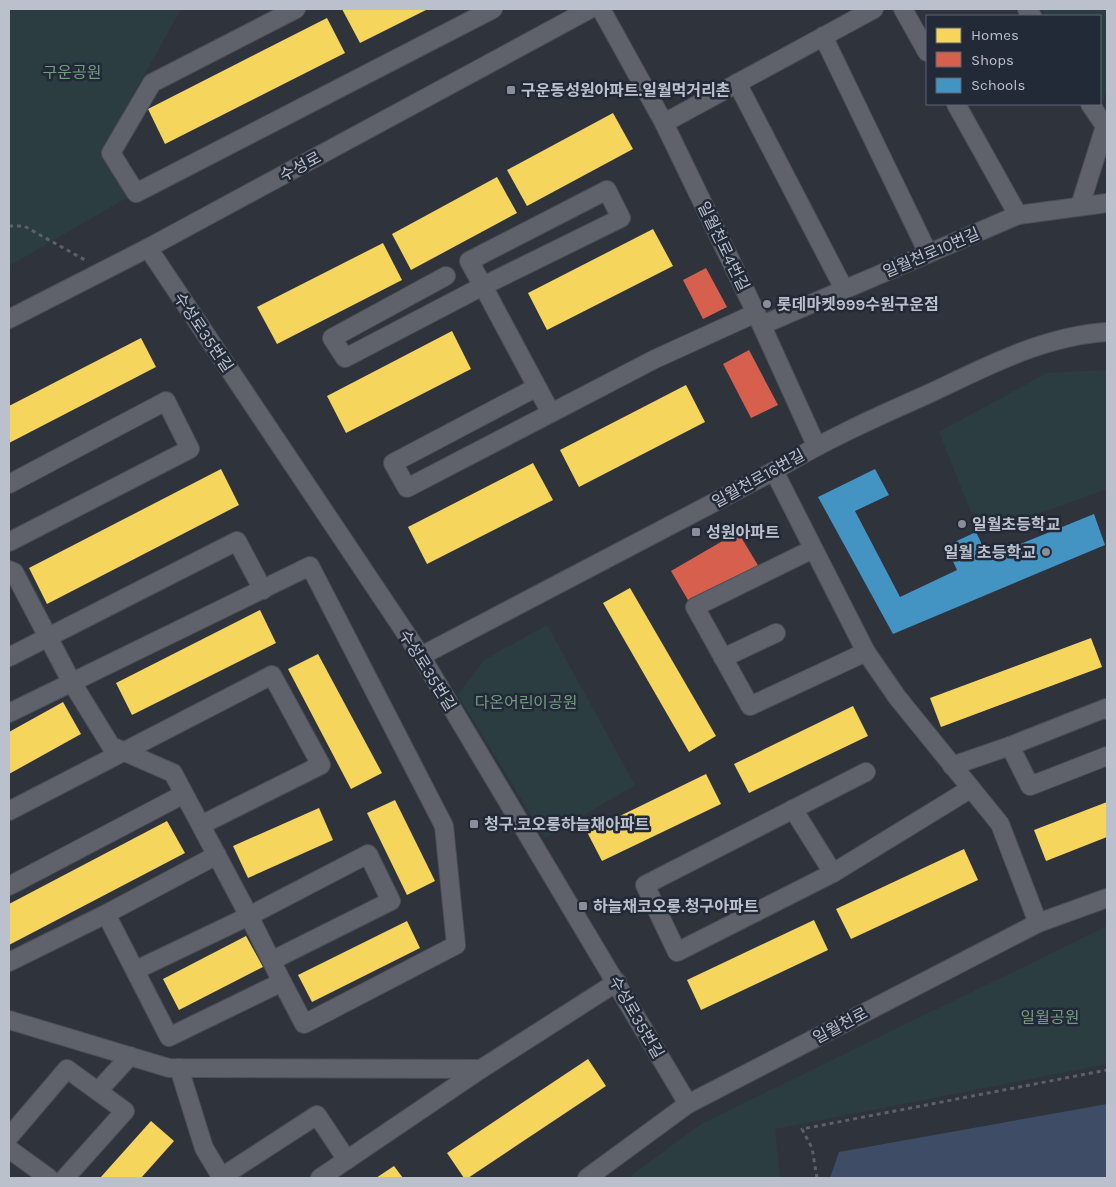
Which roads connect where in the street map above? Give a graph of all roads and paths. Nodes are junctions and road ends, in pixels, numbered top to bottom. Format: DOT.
graph roads {
  1 [pos="493,9"];
  2 [pos="590,9"];
  3 [pos="601,9"];
  4 [pos="874,9"];
  5 [pos="903,9"];
  6 [pos="286,11"];
  7 [pos="823,36"];
  8 [pos="926,50"];
  9 [pos="737,83"];
  10 [pos="957,105"];
  11 [pos="1091,105"];
  12 [pos="664,123"];
  13 [pos="1106,123"];
  14 [pos="1107,203"];
  15 [pos="1080,206"];
  16 [pos="1018,215"];
  17 [pos="9,226"];
  18 [pos="148,248"];
  19 [pos="928,253"];
  20 [pos="104,270"];
  21 [pos="446,276"];
  22 [pos="482,286"];
  23 [pos="844,289"];
  24 [pos="9,319"];
  25 [pos="759,319"];
  26 [pos="1107,332"];
  27 [pos="537,387"];
  28 [pos="551,413"];
  29 [pos="816,445"];
  30 [pos="774,471"];
  31 [pos="9,484"];
  32 [pos="9,542"];
  33 [pos="813,549"];
  34 [pos="9,570"];
  35 [pos="263,590"];
  36 [pos="776,633"];
  37 [pos="49,636"];
  38 [pos="866,652"];
  39 [pos="421,656"];
  40 [pos="9,657"];
  41 [pos="723,658"];
  42 [pos="71,681"];
  43 [pos="1107,710"];
  44 [pos="9,713"];
  45 [pos="1010,746"];
  46 [pos="124,752"];
  47 [pos="1107,756"];
  48 [pos="952,766"];
  49 [pos="866,772"];
  50 [pos="970,790"];
  51 [pos="184,794"];
  52 [pos="792,809"];
  53 [pos="9,811"];
  54 [pos="201,825"];
  55 [pos="217,855"];
  56 [pos="832,874"];
  57 [pos="9,886"];
  58 [pos="1107,898"];
  59 [pos="106,914"];
  60 [pos="249,916"];
  61 [pos="1038,922"];
  62 [pos="273,960"];
  63 [pos="9,962"];
  64 [pos="136,970"];
  65 [pos="282,982"];
  66 [pos="617,982"];
  67 [pos="9,1020"];
  68 [pos="130,1056"];
  69 [pos="179,1068"];
  70 [pos="481,1068"];
  71 [pos="1107,1070"];
  72 [pos="98,1091"];
  73 [pos="688,1104"];
  74 [pos="9,1137"];
  75 [pos="9,1150"];
  76 [pos="347,1160"];
  77 [pos="49,1178"];
  78 [pos="65,1178"];
  79 [pos="221,1178"];
  80 [pos="320,1178"];
  81 [pos="587,1178"];
  82 [pos="817,1178"];
  1 -- 6 [label="street"];
  2 -- 18 [label="street, 수성로"];
  3 -- 12 [label="street, 일월천로4번길"];
  4 -- 7 [label="street"];
  5 -- 8 [label="street"];
  7 -- 9 [label="street"];
  7 -- 19 [label="street"];
  9 -- 12 [label="street"];
  9 -- 23 [label="street"];
  10 -- 16 [label="street"];
  11 -- 13 [label="street"];
  12 -- 25 [label="street, 일월천로4번길"];
  13 -- 15 [label="street"];
  14 -- 15 [label="street, 일월천로10번길"];
  15 -- 16 [label="street, 일월천로10번길"];
  16 -- 19 [label="street, 일월천로10번길"];
  17 -- 20 [label="path"];
  18 -- 20 [label="street, 수성로"];
  18 -- 39 [label="street, 수성로35번길"];
  19 -- 23 [label="street, 일월천로10번길"];
  20 -- 24 [label="street, 수성로"];
  21 -- 22 [label="street"];
  22 -- 22 [label="street"];
  22 -- 27 [label="street"];
  23 -- 25 [label="street, 일월천로10번길"];
  25 -- 28 [label="street, 일월천로10번길"];
  25 -- 29 [label="street, 일월천로4번길"];
  26 -- 29 [label="street, 일월천로16번길"];
  27 -- 28 [label="street"];
  27 -- 28 [label="street, 일월천로10번길"];
  29 -- 30 [label="street, 일월천로16번길"];
  30 -- 33 [label="street"];
  30 -- 39 [label="street, 일월천로16번길"];
  31 -- 32 [label="street"];
  33 -- 38 [label="street"];
  33 -- 41 [label="street"];
  34 -- 37 [label="street"];
  35 -- 37 [label="street"];
  35 -- 42 [label="street"];
  35 -- 65 [label="street"];
  36 -- 41 [label="street"];
  37 -- 40 [label="street"];
  37 -- 42 [label="street"];
  38 -- 41 [label="street"];
  38 -- 48 [label="street"];
  39 -- 66 [label="street, 수성로35번길"];
  42 -- 44 [label="street"];
  42 -- 46 [label="street"];
  43 -- 45 [label="street"];
  45 -- 47 [label="street"];
  45 -- 48 [label="street"];
  46 -- 51 [label="street"];
  46 -- 53 [label="street"];
  46 -- 54 [label="street"];
  48 -- 50 [label="street"];
  49 -- 52 [label="street"];
  50 -- 56 [label="street"];
  50 -- 61 [label="street"];
  51 -- 54 [label="street"];
  51 -- 57 [label="street"];
  52 -- 56 [label="street"];
  52 -- 56 [label="street"];
  54 -- 55 [label="street"];
  55 -- 59 [label="street"];
  55 -- 60 [label="street"];
  58 -- 61 [label="street, 일월천로"];
  59 -- 63 [label="street"];
  59 -- 64 [label="street"];
  60 -- 62 [label="street"];
  60 -- 62 [label="street"];
  60 -- 64 [label="street"];
  61 -- 73 [label="street, 일월천로"];
  62 -- 65 [label="street"];
  64 -- 65 [label="street"];
  66 -- 70 [label="street"];
  66 -- 73 [label="street, 수성로35번길"];
  67 -- 68 [label="street"];
  68 -- 69 [label="street"];
  68 -- 72 [label="street"];
  69 -- 70 [label="street"];
  69 -- 79 [label="street"];
  70 -- 76 [label="street"];
  71 -- 82 [label="path"];
  72 -- 74 [label="street"];
  72 -- 78 [label="street"];
  73 -- 81 [label="street, 일월천로"];
  75 -- 77 [label="street"];
  76 -- 79 [label="street"];
  76 -- 80 [label="street"];
}
